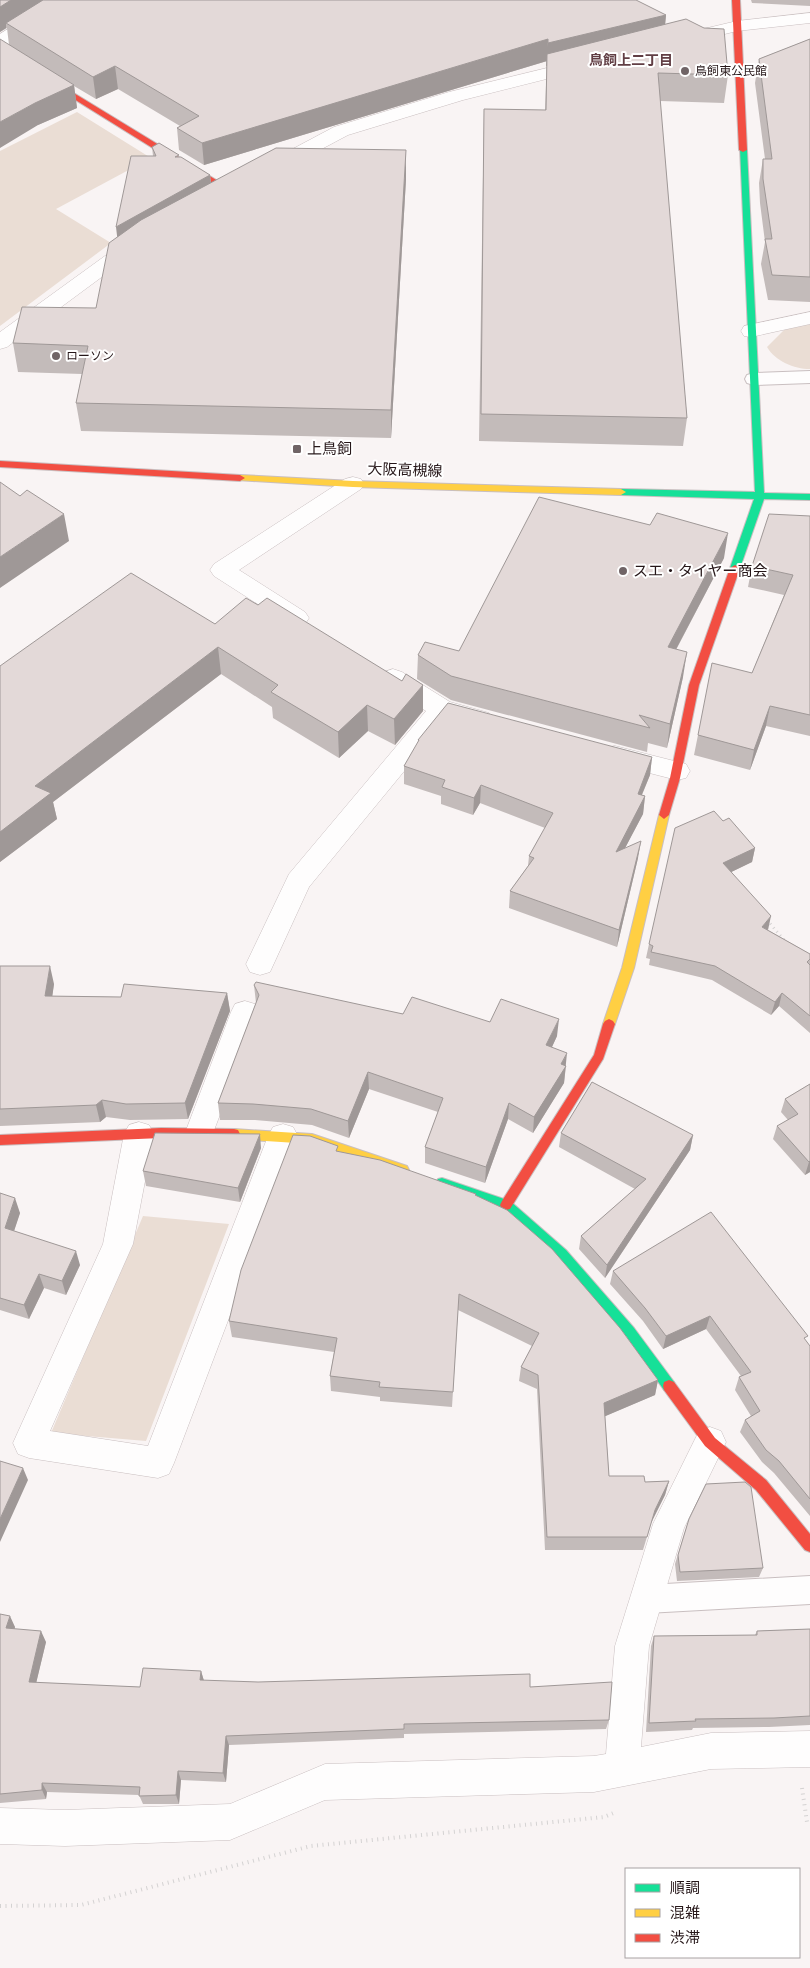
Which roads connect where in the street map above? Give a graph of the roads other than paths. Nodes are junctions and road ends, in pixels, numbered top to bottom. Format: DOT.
graph roads {
  1 [pos="66,0"];
  2 [pos="736,0"];
  3 [pos="810,18"];
  4 [pos="737,26"];
  5 [pos="0,42"];
  6 [pos="669,43"];
  7 [pos="0,50"];
  8 [pos="602,60"];
  9 [pos="263,172"];
  10 [pos="228,191"];
  11 [pos="152,233"];
  12 [pos="810,318"];
  13 [pos="751,331"];
  14 [pos="0,342"];
  15 [pos="810,377"];
  16 [pos="754,379"];
  17 [pos="0,464"];
  18 [pos="354,484"];
  19 [pos="760,496"];
  20 [pos="810,497"];
  21 [pos="315,629"];
  22 [pos="374,666"];
  23 [pos="442,709"];
  24 [pos="498,724"];
  25 [pos="592,748"];
  26 [pos="677,771"];
  27 [pos="260,964"];
  28 [pos="245,1012"];
  29 [pos="199,1133"];
  30 [pos="139,1134"];
  31 [pos="283,1136"];
  32 [pos="0,1140"];
  33 [pos="414,1174"];
  34 [pos="432,1180"];
  35 [pos="506,1205"];
  36 [pos="710,1442"];
  37 [pos="810,1545"];
  38 [pos="810,1590"];
  39 [pos="647,1599"];
  40 [pos="810,1749"];
  41 [pos="622,1769"];
  42 [pos="0,1826"];
  1 -- 5 [label="street"];
  2 -- 4 [label="street"];
  3 -- 4 [label="street"];
  4 -- 6 [label="street"];
  4 -- 13 [label="street"];
  7 -- 10 [label="street"];
  8 -- 9 [label="street"];
  11 -- 14 [label="street"];
  12 -- 13 [label="street"];
  13 -- 16 [label="street"];
  15 -- 16 [label="lane"];
  16 -- 19 [label="street"];
  17 -- 18 [label="street, 大阪高槻線"];
  18 -- 19 [label="street, 大阪高槻線"];
  18 -- 21 [label="street"];
  19 -- 20 [label="street, 大阪高槻線"];
  19 -- 26 [label="street"];
  22 -- 23 [label="street"];
  23 -- 24 [label="street"];
  23 -- 27 [label="street"];
  25 -- 26 [label="street"];
  26 -- 35 [label="street"];
  28 -- 29 [label="street"];
  29 -- 30 [label="street"];
  29 -- 31 [label="street"];
  30 -- 31 [label="street"];
  30 -- 32 [label="street"];
  31 -- 33 [label="street"];
  34 -- 35 [label="street"];
  35 -- 36 [label="street"];
  36 -- 37 [label="street"];
  36 -- 39 [label="street"];
  38 -- 39 [label="lane"];
  39 -- 41 [label="street"];
  40 -- 41 [label="street"];
  41 -- 42 [label="street"];
}
